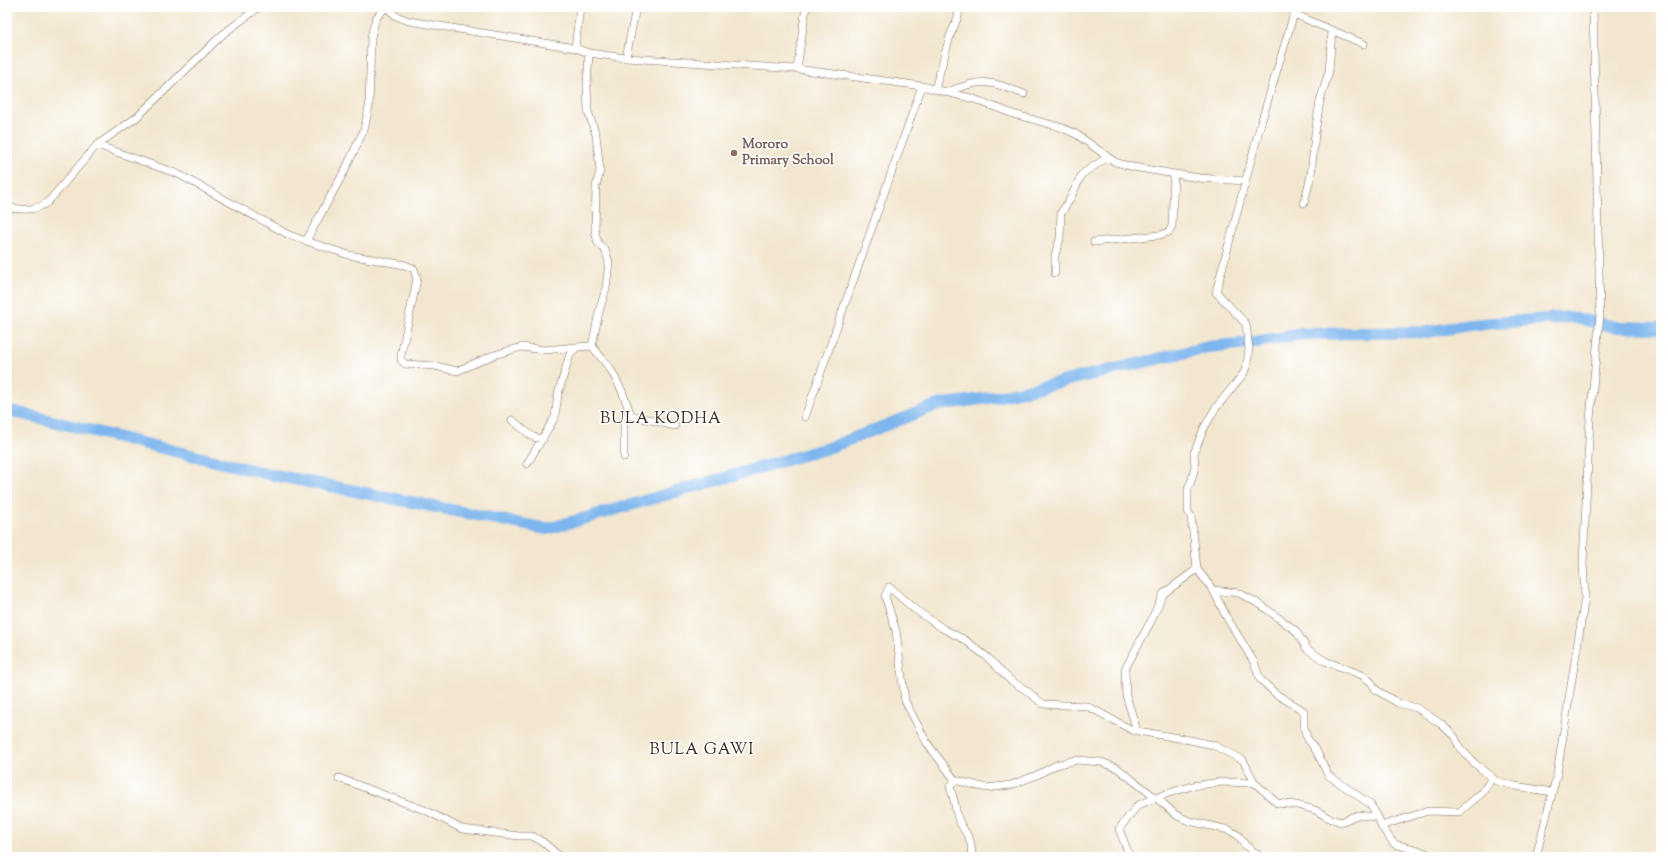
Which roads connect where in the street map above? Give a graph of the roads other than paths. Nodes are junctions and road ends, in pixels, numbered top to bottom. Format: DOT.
graph roads {
  1 [pos="259,7"];
  2 [pos="386,7"];
  3 [pos="580,7"];
  4 [pos="636,7"];
  5 [pos="806,7"];
  6 [pos="959,7"];
  7 [pos="1593,7"];
  8 [pos="1295,10"];
  9 [pos="1332,31"];
  10 [pos="1364,44"];
  11 [pos="575,48"];
  12 [pos="589,52"];
  13 [pos="626,58"];
  14 [pos="797,69"];
  15 [pos="922,86"];
  16 [pos="934,89"];
  17 [pos="948,92"];
  18 [pos="1024,94"];
  19 [pos="97,145"];
  20 [pos="1108,158"];
  21 [pos="1174,174"];
  22 [pos="1245,181"];
  23 [pos="1304,203"];
  24 [pos="7,208"];
  25 [pos="306,241"];
  26 [pos="1094,242"];
  27 [pos="1055,273"];
  28 [pos="592,346"];
  29 [pos="577,348"];
  30 [pos="631,415"];
  31 [pos="805,416"];
  32 [pos="512,420"];
  33 [pos="675,426"];
  34 [pos="543,439"];
  35 [pos="624,457"];
  36 [pos="527,464"];
  37 [pos="1197,569"];
  38 [pos="1213,590"];
  39 [pos="1137,731"];
  40 [pos="339,778"];
  41 [pos="1492,778"];
  42 [pos="955,780"];
  43 [pos="1255,783"];
  44 [pos="1552,792"];
  45 [pos="1156,798"];
  46 [pos="1378,817"];
  47 [pos="1381,826"];
  48 [pos="560,857"];
  49 [pos="971,857"];
  50 [pos="1130,857"];
  51 [pos="1258,857"];
  52 [pos="1434,857"];
  53 [pos="1536,857"];
  1 -- 19 [label="street"];
  2 -- 11 [label="street"];
  2 -- 25 [label="street"];
  3 -- 11 [label="street"];
  4 -- 13 [label="street"];
  5 -- 14 [label="street"];
  6 -- 16 [label="street"];
  7 -- 44 [label="street"];
  8 -- 9 [label="street"];
  8 -- 22 [label="street"];
  9 -- 10 [label="street"];
  9 -- 23 [label="street"];
  11 -- 12 [label="street"];
  12 -- 13 [label="street"];
  12 -- 28 [label="street"];
  13 -- 14 [label="street"];
  14 -- 15 [label="street"];
  15 -- 16 [label="street"];
  15 -- 31 [label="street"];
  16 -- 17 [label="street"];
  17 -- 18 [label="street"];
  17 -- 20 [label="street"];
  19 -- 24 [label="street"];
  19 -- 25 [label="street"];
  20 -- 21 [label="street"];
  20 -- 27 [label="street"];
  21 -- 22 [label="street"];
  21 -- 26 [label="street"];
  22 -- 37 [label="street"];
  25 -- 29 [label="street"];
  28 -- 29 [label="street"];
  28 -- 30 [label="street"];
  29 -- 34 [label="street"];
  30 -- 33 [label="street"];
  30 -- 35 [label="street"];
  32 -- 34 [label="street"];
  34 -- 36 [label="street"];
  37 -- 38 [label="street"];
  37 -- 39 [label="street"];
  38 -- 41 [label="street"];
  38 -- 46 [label="street"];
  39 -- 42 [label="street"];
  39 -- 43 [label="street"];
  40 -- 48 [label="street"];
  41 -- 44 [label="street"];
  41 -- 47 [label="street"];
  42 -- 45 [label="street"];
  42 -- 49 [label="street"];
  43 -- 45 [label="street"];
  43 -- 46 [label="street"];
  44 -- 53 [label="street"];
  45 -- 50 [label="street"];
  45 -- 51 [label="street"];
  46 -- 47 [label="street"];
  47 -- 52 [label="street"];
}
